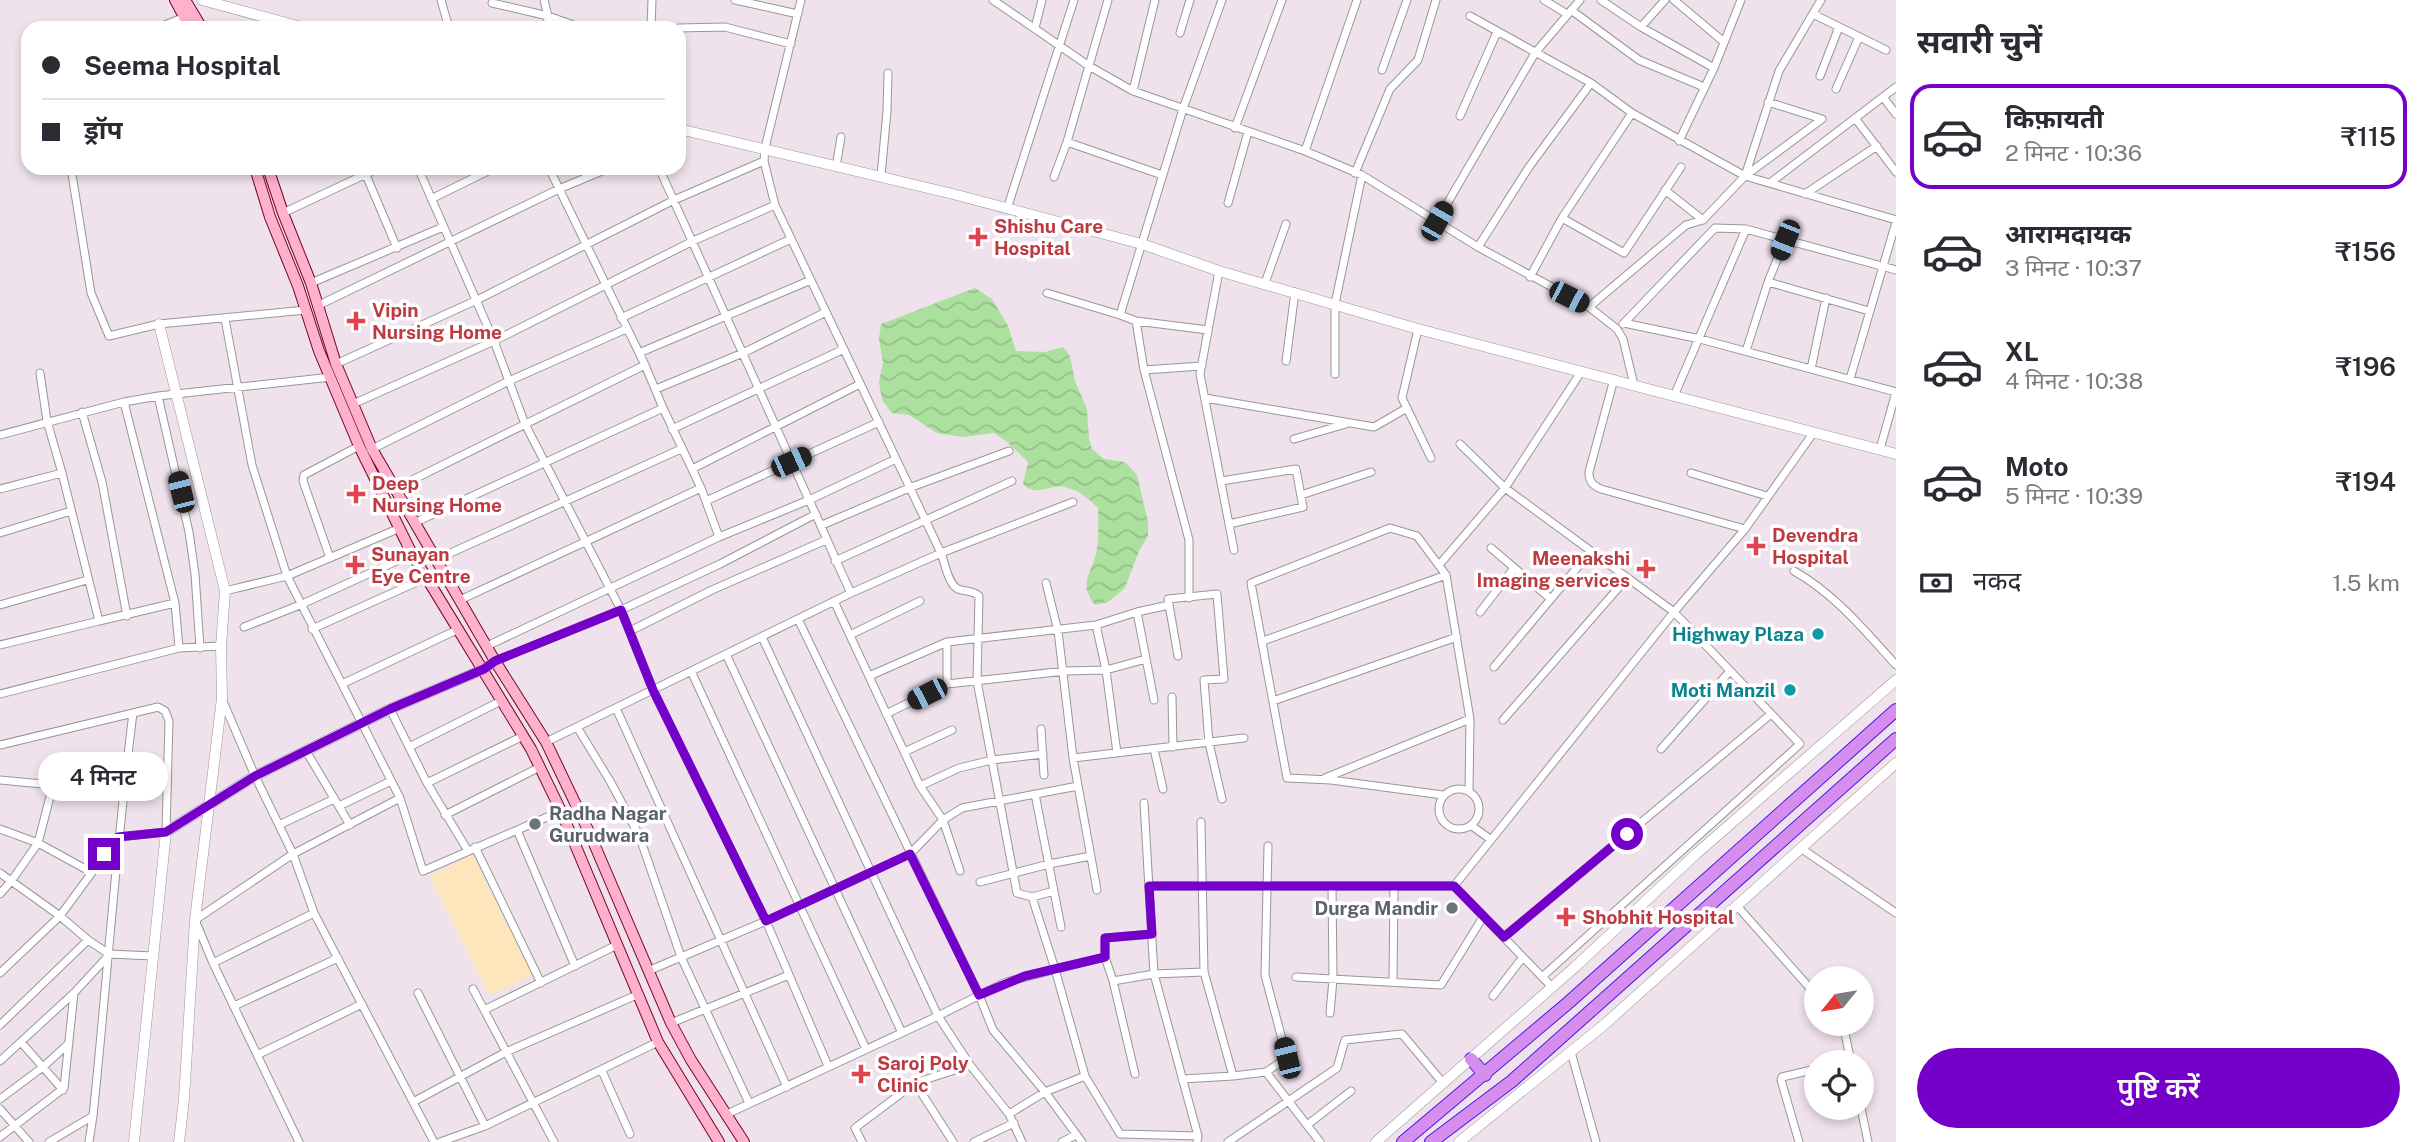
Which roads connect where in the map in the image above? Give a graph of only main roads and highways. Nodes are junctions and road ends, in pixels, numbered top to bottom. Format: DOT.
graph roads {
  1 [pos="175,0"];
  2 [pos="185,0"];
  3 [pos="186,21"];
  4 [pos="198,21"];
  5 [pos="257,175"];
  6 [pos="270,175"];
  7 [pos="311,308"];
  8 [pos="1896,710"];
  9 [pos="1896,739"];
  10 [pos="1471,1059"];
  11 [pos="1485,1075"];
  12 [pos="1512,1081"];
  13 [pos="1520,1093"];
  14 [pos="719,1142"];
  15 [pos="744,1142"];
  16 [pos="1403,1142"];
  17 [pos="1431,1142"];
  1 -- 3 [label="main road"];
  2 -- 4 [label="main road"];
  5 -- 7 [label="main road"];
  6 -- 7 [label="main road"];
  7 -- 14 [label="main road"];
  7 -- 15 [label="main road"];
  8 -- 11 [label="highway"];
  9 -- 12 [label="highway"];
  10 -- 11 [label="highway"];
  11 -- 16 [label="highway"];
  12 -- 13 [label="highway"];
  12 -- 17 [label="highway"];
}
